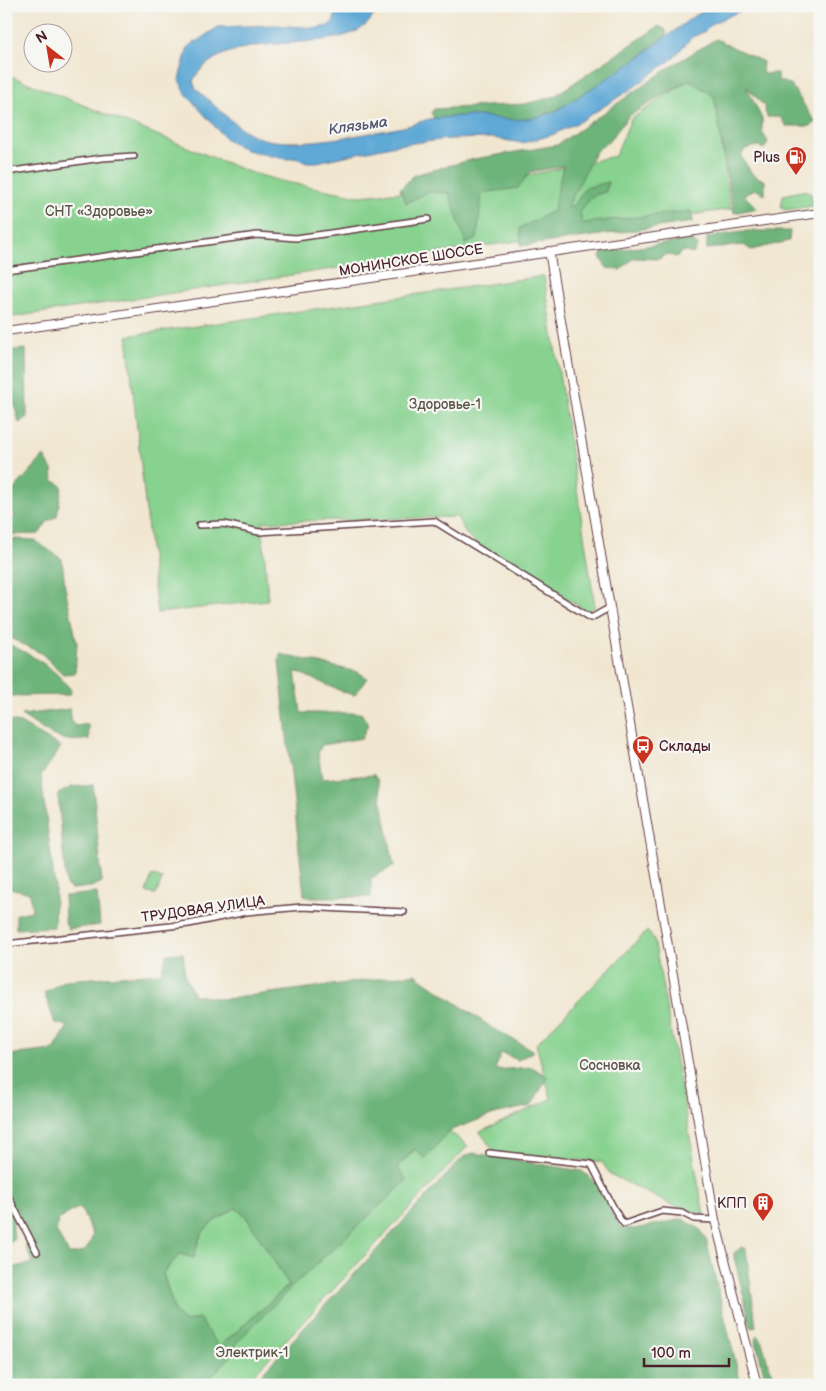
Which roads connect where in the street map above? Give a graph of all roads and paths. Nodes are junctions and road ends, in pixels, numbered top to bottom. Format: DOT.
graph roads {
  1 [pos="134,156"];
  2 [pos="6,172"];
  3 [pos="820,213"];
  4 [pos="428,219"];
  5 [pos="549,251"];
  6 [pos="6,270"];
  7 [pos="6,332"];
  8 [pos="198,525"];
  9 [pos="609,608"];
  10 [pos="404,912"];
  11 [pos="6,944"];
  12 [pos="489,1153"];
  13 [pos="6,1192"];
  14 [pos="715,1220"];
  15 [pos="37,1252"];
  16 [pos="757,1385"];
  1 -- 2 [label="street"];
  3 -- 5 [label="main road, МОНИНСКОЕ ШОССЕ"];
  4 -- 6 [label="street"];
  5 -- 7 [label="main road, МОНИНСКОЕ ШОССЕ"];
  5 -- 9 [label="main road"];
  8 -- 9 [label="street"];
  9 -- 14 [label="main road"];
  10 -- 11 [label="street, ТРУДОВАЯ УЛИЦА"];
  12 -- 14 [label="street"];
  13 -- 15 [label="street"];
  14 -- 16 [label="main road"];
}
